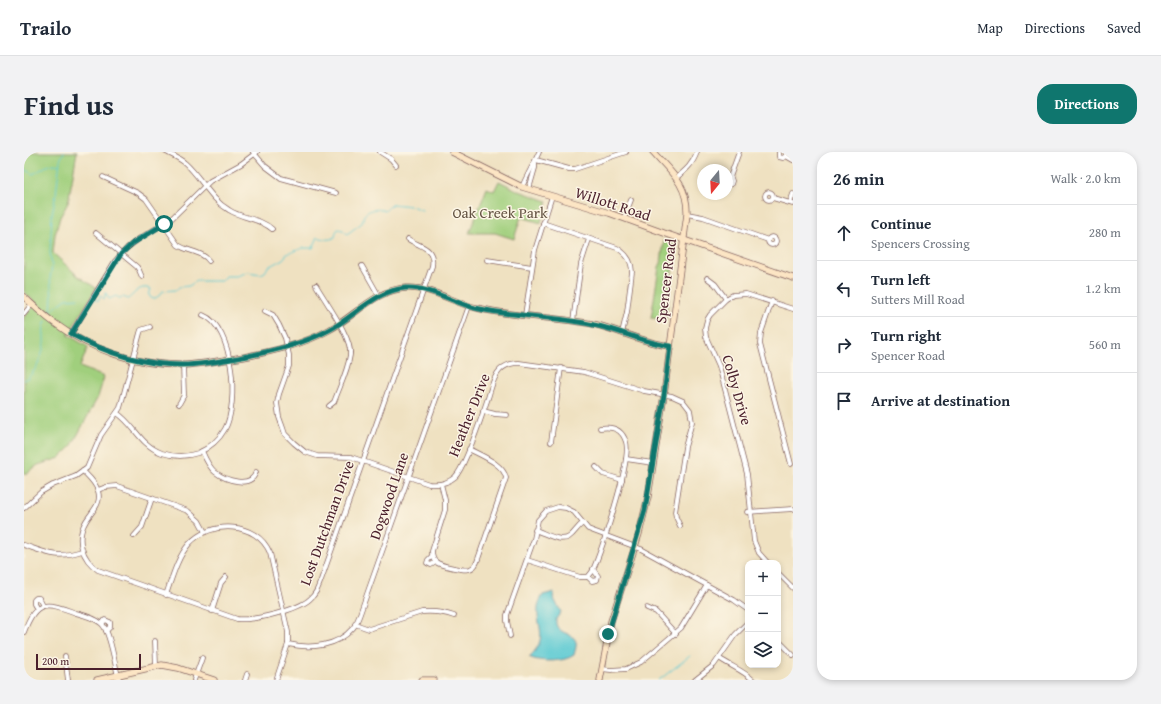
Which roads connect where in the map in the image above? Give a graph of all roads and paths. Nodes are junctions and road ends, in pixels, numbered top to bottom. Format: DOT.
graph roads {
  1 [pos="166,152"];
  2 [pos="380,152"];
  3 [pos="452,152"];
  4 [pos="539,152"];
  5 [pos="626,152"];
  6 [pos="652,152"];
  7 [pos="697,152"];
  8 [pos="739,152"];
  9 [pos="779,152"];
  10 [pos="255,153"];
  11 [pos="786,154"];
  12 [pos="793,160"];
  13 [pos="536,161"];
  14 [pos="396,165"];
  15 [pos="733,166"];
  16 [pos="103,177"];
  17 [pos="676,178"];
  18 [pos="204,186"];
  19 [pos="522,187"];
  20 [pos="529,189"];
  21 [pos="336,193"];
  22 [pos="793,194"];
  23 [pos="552,196"];
  24 [pos="773,198"];
  25 [pos="631,200"];
  26 [pos="791,204"];
  27 [pos="687,214"];
  28 [pos="624,218"];
  29 [pos="543,223"];
  30 [pos="164,224"];
  31 [pos="272,229"];
  32 [pos="96,233"];
  33 [pos="408,239"];
  34 [pos="589,239"];
  35 [pos="684,240"];
  36 [pos="768,240"];
  37 [pos="121,254"];
  38 [pos="486,260"];
  39 [pos="210,261"];
  40 [pos="362,266"];
  41 [pos="532,267"];
  42 [pos="142,277"];
  43 [pos="707,278"];
  44 [pos="793,278"];
  45 [pos="316,285"];
  46 [pos="423,290"];
  47 [pos="24,296"];
  48 [pos="379,296"];
  49 [pos="726,299"];
  50 [pos="772,302"];
  51 [pos="32,304"];
  52 [pos="469,306"];
  53 [pos="793,309"];
  54 [pos="265,310"];
  55 [pos="24,314"];
  56 [pos="203,315"];
  57 [pos="525,315"];
  58 [pos="573,321"];
  59 [pos="339,324"];
  60 [pos="150,327"];
  61 [pos="622,333"];
  62 [pos="71,334"];
  63 [pos="670,346"];
  64 [pos="287,348"];
  65 [pos="133,359"];
  66 [pos="230,359"];
  67 [pos="183,365"];
  68 [pos="561,368"];
  69 [pos="664,395"];
  70 [pos="179,404"];
  71 [pos="329,406"];
  72 [pos="483,411"];
  73 [pos="117,413"];
  74 [pos="508,415"];
  75 [pos="600,428"];
  76 [pos="551,442"];
  77 [pos="469,449"];
  78 [pos="202,451"];
  79 [pos="626,459"];
  80 [pos="363,461"];
  81 [pos="653,463"];
  82 [pos="791,464"];
  83 [pos="596,467"];
  84 [pos="83,471"];
  85 [pos="256,472"];
  86 [pos="408,477"];
  87 [pos="622,480"];
  88 [pos="441,484"];
  89 [pos="98,490"];
  90 [pos="152,498"];
  91 [pos="24,508"];
  92 [pos="793,509"];
  93 [pos="749,512"];
  94 [pos="582,523"];
  95 [pos="680,526"];
  96 [pos="535,530"];
  97 [pos="205,532"];
  98 [pos="605,535"];
  99 [pos="134,536"];
  100 [pos="24,545"];
  101 [pos="635,545"];
  102 [pos="82,551"];
  103 [pos="432,556"];
  104 [pos="527,560"];
  105 [pos="765,560"];
  106 [pos="436,562"];
  107 [pos="594,569"];
  108 [pos="588,576"];
  109 [pos="781,576"];
  110 [pos="226,577"];
  111 [pos="707,585"];
  112 [pos="793,588"];
  113 [pos="166,595"];
  114 [pos="43,606"];
  115 [pos="647,608"];
  116 [pos="745,608"];
  117 [pos="36,609"];
  118 [pos="284,610"];
  119 [pos="212,611"];
  120 [pos="454,616"];
  121 [pos="102,624"];
  122 [pos="355,624"];
  123 [pos="745,625"];
  124 [pos="106,631"];
  125 [pos="24,632"];
  126 [pos="676,634"];
  127 [pos="510,636"];
  128 [pos="154,641"];
  129 [pos="781,643"];
  130 [pos="288,644"];
  131 [pos="793,655"];
  132 [pos="64,656"];
  133 [pos="202,658"];
  134 [pos="719,658"];
  135 [pos="156,666"];
  136 [pos="602,669"];
  137 [pos="247,674"];
  138 [pos="118,677"];
  139 [pos="195,677"];
  140 [pos="68,680"];
  141 [pos="97,680"];
  142 [pos="214,680"];
  143 [pos="245,680"];
  144 [pos="276,680"];
  145 [pos="422,680"];
  146 [pos="434,680"];
  147 [pos="600,680"];
  148 [pos="695,680"];
  149 [pos="753,680"];
  1 -- 18 [label="street"];
  2 -- 14 [label="street"];
  3 -- 19 [label="main road, Willott Road"];
  4 -- 13 [label="street"];
  5 -- 13 [label="street"];
  6 -- 17 [label="main road, Spencer Road"];
  7 -- 17 [label="street"];
  8 -- 15 [label="street"];
  9 -- 11 [label="street"];
  10 -- 18 [label="street"];
  10 -- 21 [label="street"];
  11 -- 12 [label="street"];
  13 -- 19 [label="street"];
  13 -- 20 [label="street"];
  16 -- 30 [label="street"];
  17 -- 27 [label="main road, Spencer Road"];
  18 -- 30 [label="street"];
  18 -- 31 [label="street"];
  19 -- 20 [label="main road, Willott Road"];
  20 -- 23 [label="main road, Willott Road"];
  22 -- 26 [label="street"];
  23 -- 28 [label="main road, Willott Road"];
  23 -- 29 [label="street"];
  24 -- 26 [label="street"];
  25 -- 28 [label="street"];
  27 -- 35 [label="main road, Spencer Road"];
  27 -- 36 [label="street"];
  28 -- 35 [label="main road, Willott Road"];
  29 -- 34 [label="street"];
  29 -- 41 [label="street"];
  30 -- 37 [label="street"];
  30 -- 39 [label="street"];
  32 -- 37 [label="street"];
  33 -- 46 [label="street, Lost Dutchman Drive"];
  34 -- 58 [label="street"];
  34 -- 61 [label="street"];
  35 -- 44 [label="main road, Willott Road"];
  35 -- 63 [label="main road, Spencer Road"];
  37 -- 42 [label="street"];
  37 -- 62 [label="street"];
  38 -- 41 [label="street"];
  40 -- 48 [label="street"];
  41 -- 57 [label="street"];
  43 -- 49 [label="street"];
  45 -- 59 [label="street"];
  46 -- 48 [label="main road"];
  46 -- 52 [label="main road"];
  46 -- 80 [label="street, Lost Dutchman Drive"];
  47 -- 51 [label="main road"];
  48 -- 59 [label="main road"];
  49 -- 50 [label="street"];
  49 -- 93 [label="street, Colby Drive"];
  50 -- 53 [label="street"];
  50 -- 82 [label="street"];
  51 -- 55 [label="street"];
  51 -- 62 [label="main road"];
  52 -- 57 [label="main road"];
  52 -- 86 [label="street, Dogwood Lane"];
  54 -- 64 [label="street"];
  56 -- 66 [label="street"];
  57 -- 58 [label="main road"];
  58 -- 61 [label="main road"];
  59 -- 64 [label="main road"];
  59 -- 71 [label="street"];
  60 -- 65 [label="street"];
  61 -- 63 [label="main road"];
  62 -- 65 [label="main road"];
  63 -- 69 [label="main road, Spencer Road"];
  64 -- 66 [label="main road"];
  64 -- 80 [label="street"];
  65 -- 67 [label="main road"];
  65 -- 73 [label="street"];
  66 -- 67 [label="main road"];
  66 -- 78 [label="street"];
  67 -- 70 [label="street"];
  68 -- 69 [label="street, Heather Drive"];
  68 -- 72 [label="street, Heather Drive"];
  68 -- 76 [label="street"];
  69 -- 81 [label="main road, Spencer Road"];
  69 -- 95 [label="street, Heather Drive"];
  72 -- 74 [label="street"];
  72 -- 77 [label="street, Heather Drive"];
  73 -- 78 [label="street"];
  73 -- 84 [label="street"];
  75 -- 79 [label="street"];
  77 -- 88 [label="street, Heather Drive"];
  77 -- 106 [label="street"];
  78 -- 85 [label="street"];
  79 -- 81 [label="street"];
  79 -- 87 [label="street"];
  80 -- 86 [label="street"];
  80 -- 118 [label="street, Lost Dutchman Drive"];
  81 -- 101 [label="main road, Spencer Road"];
  83 -- 87 [label="street"];
  84 -- 89 [label="street"];
  84 -- 91 [label="street"];
  86 -- 88 [label="street"];
  86 -- 122 [label="street, Dogwood Lane"];
  87 -- 98 [label="street"];
  88 -- 103 [label="street"];
  89 -- 90 [label="street"];
  89 -- 102 [label="street"];
  90 -- 97 [label="street"];
  90 -- 99 [label="street"];
  92 -- 93 [label="street"];
  93 -- 105 [label="street, Colby Drive"];
  94 -- 96 [label="street"];
  94 -- 96 [label="street"];
  94 -- 98 [label="street"];
  96 -- 104 [label="street"];
  97 -- 113 [label="street"];
  97 -- 118 [label="street"];
  98 -- 101 [label="street"];
  98 -- 107 [label="street"];
  100 -- 102 [label="street"];
  101 -- 111 [label="street"];
  101 -- 136 [label="main road, Spencer Road"];
  102 -- 113 [label="street, Lost Dutchman Drive"];
  103 -- 106 [label="street"];
  103 -- 106 [label="street"];
  104 -- 108 [label="street"];
  104 -- 127 [label="street"];
  107 -- 108 [label="street"];
  107 -- 108 [label="street"];
  109 -- 112 [label="street"];
  110 -- 119 [label="street"];
  111 -- 116 [label="street"];
  111 -- 126 [label="street"];
  113 -- 119 [label="street, Lost Dutchman Drive"];
  114 -- 117 [label="street"];
  114 -- 117 [label="street"];
  114 -- 121 [label="street"];
  115 -- 126 [label="street"];
  117 -- 125 [label="street"];
  118 -- 119 [label="street, Lost Dutchman Drive"];
  118 -- 130 [label="street"];
  120 -- 122 [label="street"];
  121 -- 124 [label="street"];
  121 -- 124 [label="street"];
  122 -- 130 [label="street, Dogwood Lane"];
  123 -- 134 [label="street"];
  124 -- 138 [label="street"];
  126 -- 136 [label="street"];
  128 -- 135 [label="street"];
  129 -- 131 [label="street"];
  130 -- 144 [label="street"];
  132 -- 140 [label="street"];
  133 -- 139 [label="street"];
  134 -- 148 [label="street"];
  134 -- 149 [label="street"];
  135 -- 138 [label="main road"];
  135 -- 139 [label="main road"];
  136 -- 147 [label="main road, Spencer Road"];
  137 -- 143 [label="street"];
  138 -- 141 [label="main road"];
  139 -- 142 [label="main road"];
  145 -- 146 [label="main road"];
}
